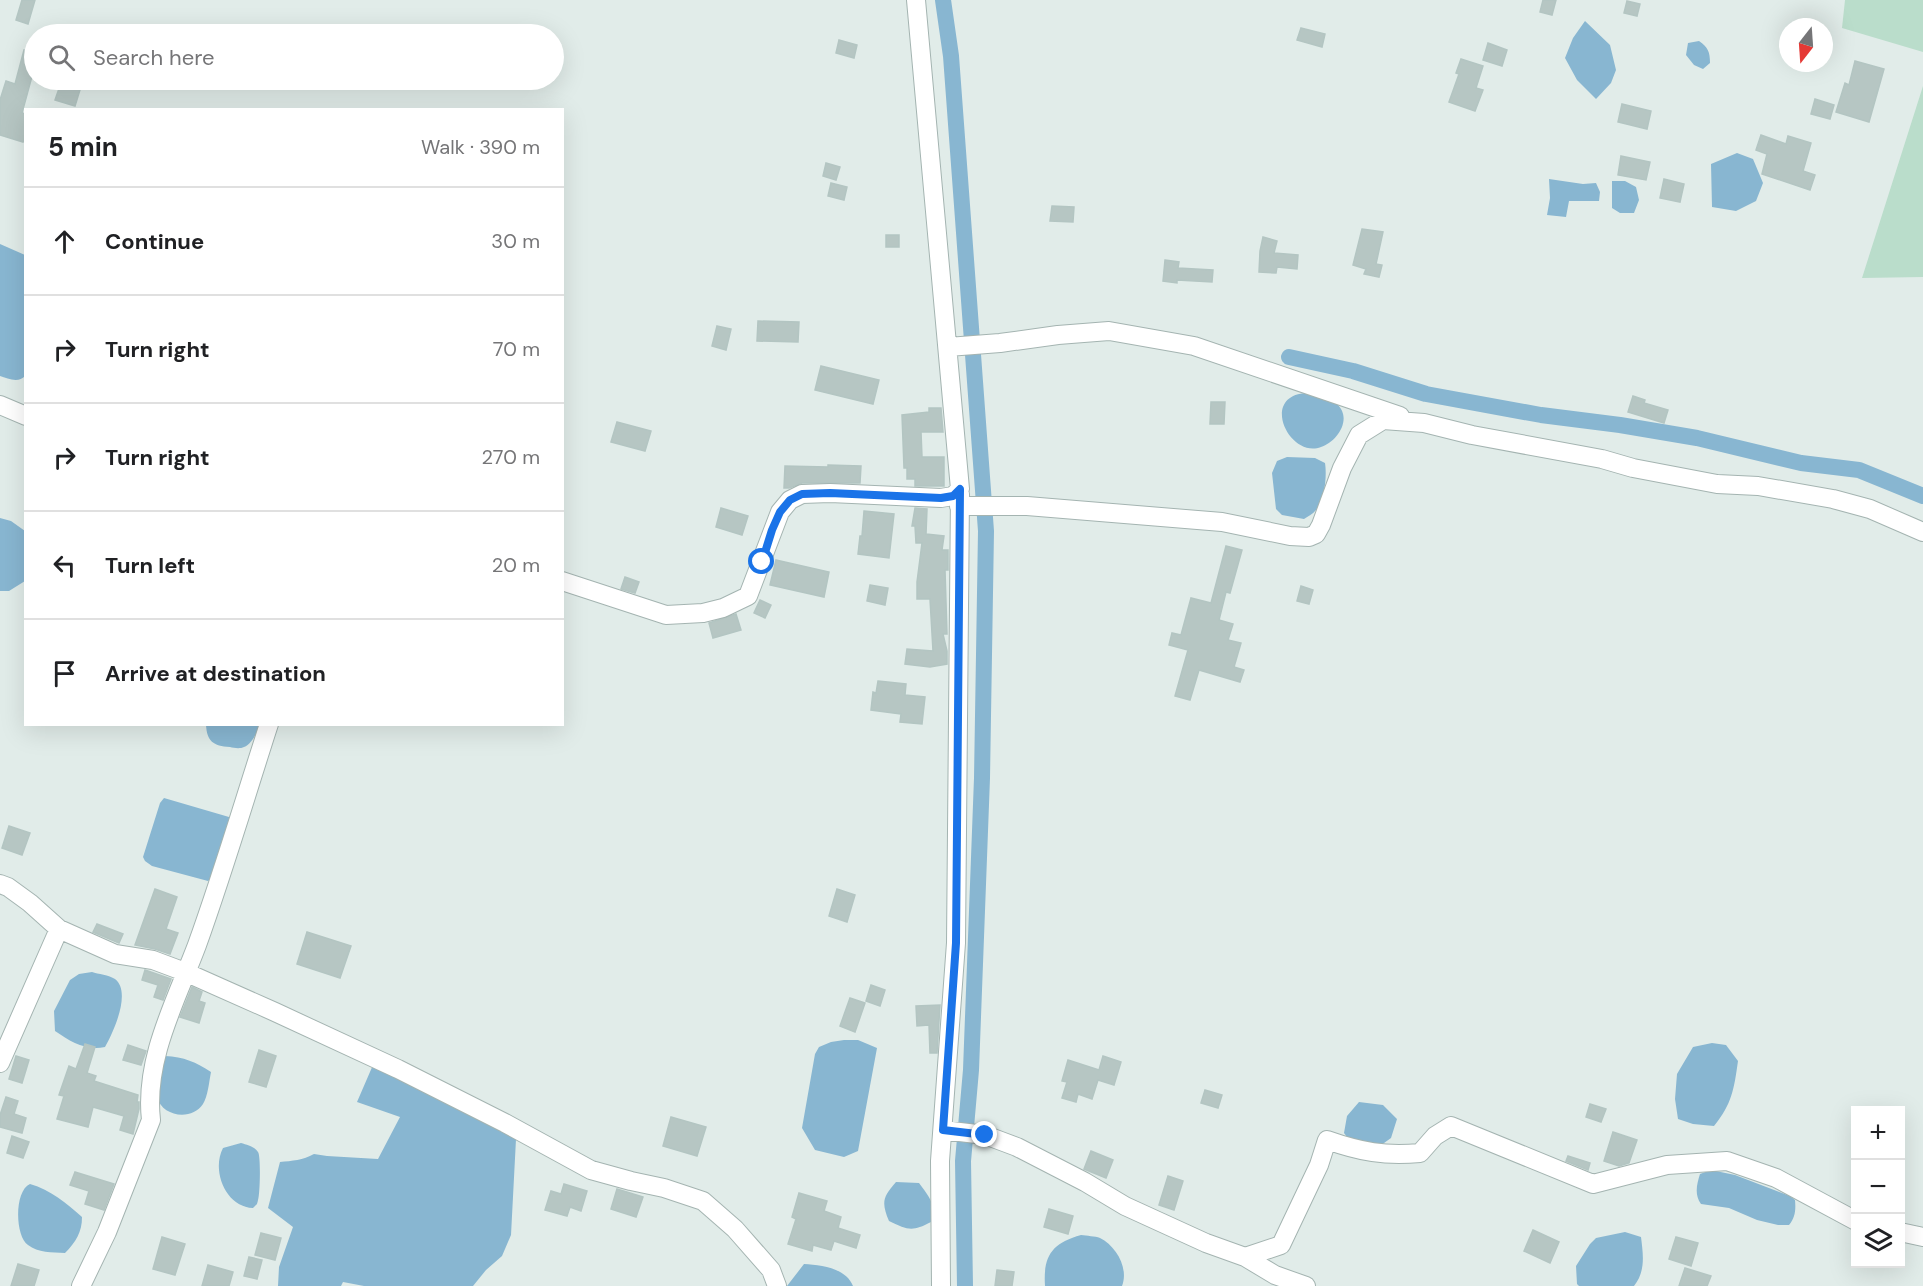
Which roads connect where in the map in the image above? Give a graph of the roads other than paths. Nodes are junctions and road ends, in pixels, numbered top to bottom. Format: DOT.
graph roads {
  1 [pos="916,0"];
  2 [pos="948,347"];
  3 [pos="0,405"];
  4 [pos="24,415"];
  5 [pos="1419,423"];
  6 [pos="960,498"];
  7 [pos="1923,532"];
  8 [pos="564,582"];
  9 [pos="267,726"];
  10 [pos="0,884"];
  11 [pos="59,928"];
  12 [pos="185,972"];
  13 [pos="0,1063"];
  14 [pos="943,1130"];
  15 [pos="1851,1218"];
  16 [pos="1905,1233"];
  17 [pos="1923,1237"];
  18 [pos="1245,1257"];
  19 [pos="81,1286"];
  20 [pos="777,1286"];
  21 [pos="940,1286"];
  22 [pos="1306,1286"];
  1 -- 2 [label="street"];
  2 -- 5 [label="street"];
  2 -- 6 [label="street"];
  3 -- 4 [label="street"];
  5 -- 6 [label="street"];
  5 -- 7 [label="street"];
  6 -- 8 [label="street"];
  6 -- 14 [label="street"];
  9 -- 12 [label="street"];
  10 -- 11 [label="street"];
  11 -- 12 [label="street"];
  11 -- 13 [label="street"];
  12 -- 19 [label="street"];
  12 -- 20 [label="street"];
  14 -- 18 [label="street"];
  14 -- 21 [label="street"];
  15 -- 18 [label="street"];
  16 -- 17 [label="street"];
  18 -- 22 [label="street"];
}
